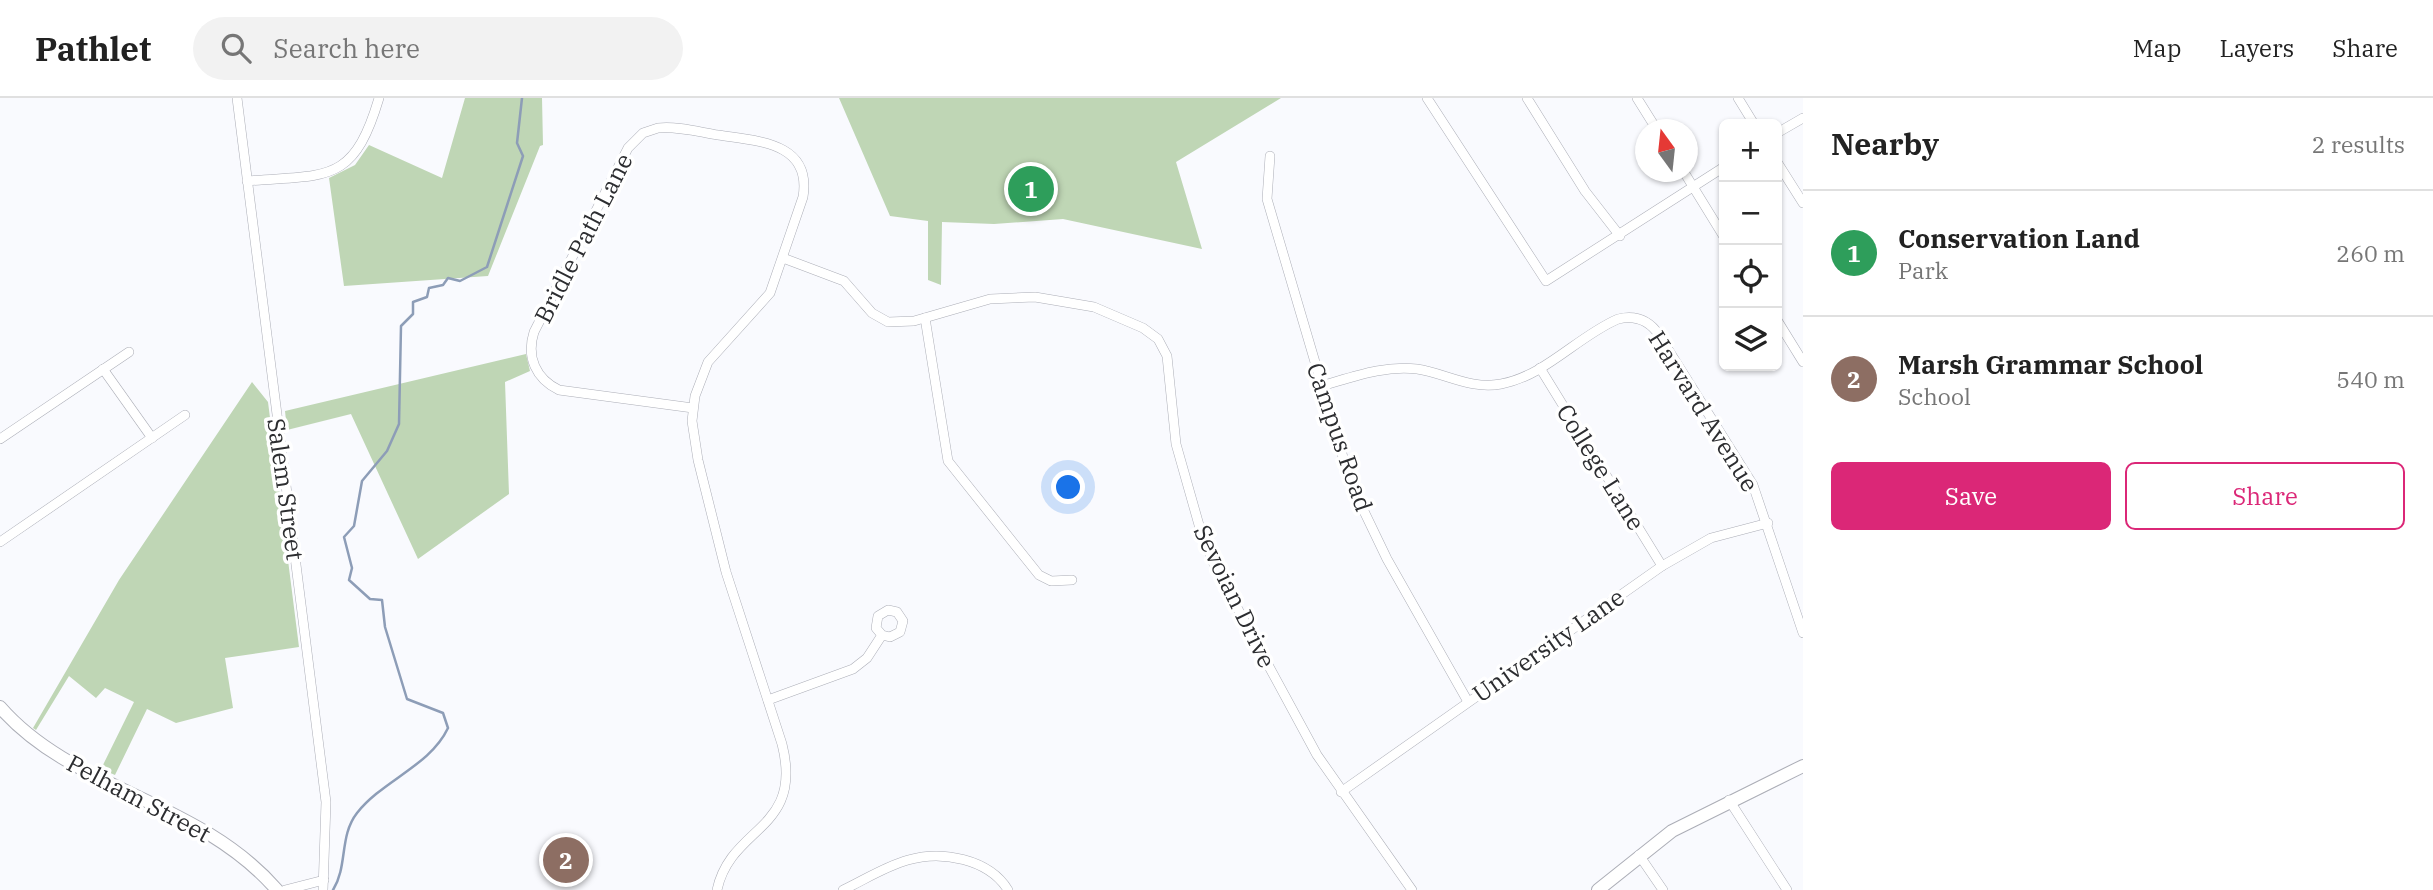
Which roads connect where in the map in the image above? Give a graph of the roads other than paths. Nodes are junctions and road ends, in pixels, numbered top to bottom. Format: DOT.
graph roads {
  1 [pos="237,98"];
  2 [pos="379,98"];
  3 [pos="1427,98"];
  4 [pos="1527,98"];
  5 [pos="1637,98"];
  6 [pos="1738,98"];
  7 [pos="1803,118"];
  8 [pos="1650,119"];
  9 [pos="1751,119"];
  10 [pos="1782,130"];
  11 [pos="1269,156"];
  12 [pos="1719,170"];
  13 [pos="1782,170"];
  14 [pos="247,181"];
  15 [pos="1690,182"];
  16 [pos="1693,187"];
  17 [pos="1803,203"];
  18 [pos="1719,229"];
  19 [pos="1620,236"];
  20 [pos="783,258"];
  21 [pos="925,318"];
  22 [pos="1782,328"];
  23 [pos="129,352"];
  24 [pos="1803,362"];
  25 [pos="1540,368"];
  26 [pos="103,369"];
  27 [pos="1321,386"];
  28 [pos="693,408"];
  29 [pos="186,415"];
  30 [pos="152,438"];
  31 [pos="0,439"];
  32 [pos="1768,523"];
  33 [pos="0,542"];
  34 [pos="1662,566"];
  35 [pos="1072,580"];
  36 [pos="1803,634"];
  37 [pos="882,635"];
  38 [pos="768,700"];
  39 [pos="1468,700"];
  40 [pos="0,706"];
  41 [pos="1803,766"];
  42 [pos="1341,792"];
  43 [pos="1729,800"];
  44 [pos="1639,855"];
  45 [pos="323,885"];
  46 [pos="277,890"];
  47 [pos="285,890"];
  48 [pos="718,890"];
  49 [pos="843,890"];
  50 [pos="1008,890"];
  51 [pos="1412,890"];
  52 [pos="1598,890"];
  53 [pos="1663,890"];
  54 [pos="1787,890"];
  1 -- 14 [label="street, Salem Street"];
  2 -- 14 [label="street"];
  3 -- 19 [label="street"];
  4 -- 19 [label="street"];
  5 -- 8 [label="street"];
  6 -- 9 [label="street"];
  7 -- 10 [label="street"];
  11 -- 27 [label="street, Campus Road"];
  12 -- 16 [label="street"];
  13 -- 17 [label="street"];
  14 -- 45 [label="street, Salem Street"];
  15 -- 16 [label="street"];
  16 -- 18 [label="street"];
  16 -- 19 [label="street"];
  20 -- 21 [label="street, Sevoian Drive"];
  20 -- 28 [label="street, Bridle Path Lane"];
  20 -- 28 [label="street, Bridle Path Lane"];
  21 -- 35 [label="street"];
  21 -- 42 [label="street, Sevoian Drive"];
  22 -- 24 [label="street"];
  23 -- 26 [label="street"];
  25 -- 27 [label="street, Harvard Avenue"];
  25 -- 32 [label="street, Harvard Avenue"];
  25 -- 34 [label="street, College Lane"];
  26 -- 30 [label="street"];
  26 -- 31 [label="street"];
  27 -- 39 [label="street, Campus Road"];
  28 -- 38 [label="street, Bridle Path Lane"];
  29 -- 30 [label="street"];
  30 -- 33 [label="street"];
  32 -- 34 [label="street, University Lane"];
  32 -- 36 [label="street, Harvard Avenue"];
  34 -- 39 [label="street, University Lane"];
  37 -- 38 [label="street"];
  38 -- 48 [label="street, Bridle Path Lane"];
  39 -- 42 [label="street, University Lane"];
  40 -- 46 [label="street, Pelham Street"];
  41 -- 43 [label="street"];
  42 -- 51 [label="street, Sevoian Drive"];
  43 -- 44 [label="street"];
  43 -- 54 [label="street"];
  44 -- 52 [label="street"];
  44 -- 53 [label="street"];
  45 -- 47 [label="street, Salem Street"];
  49 -- 50 [label="street"];
}
